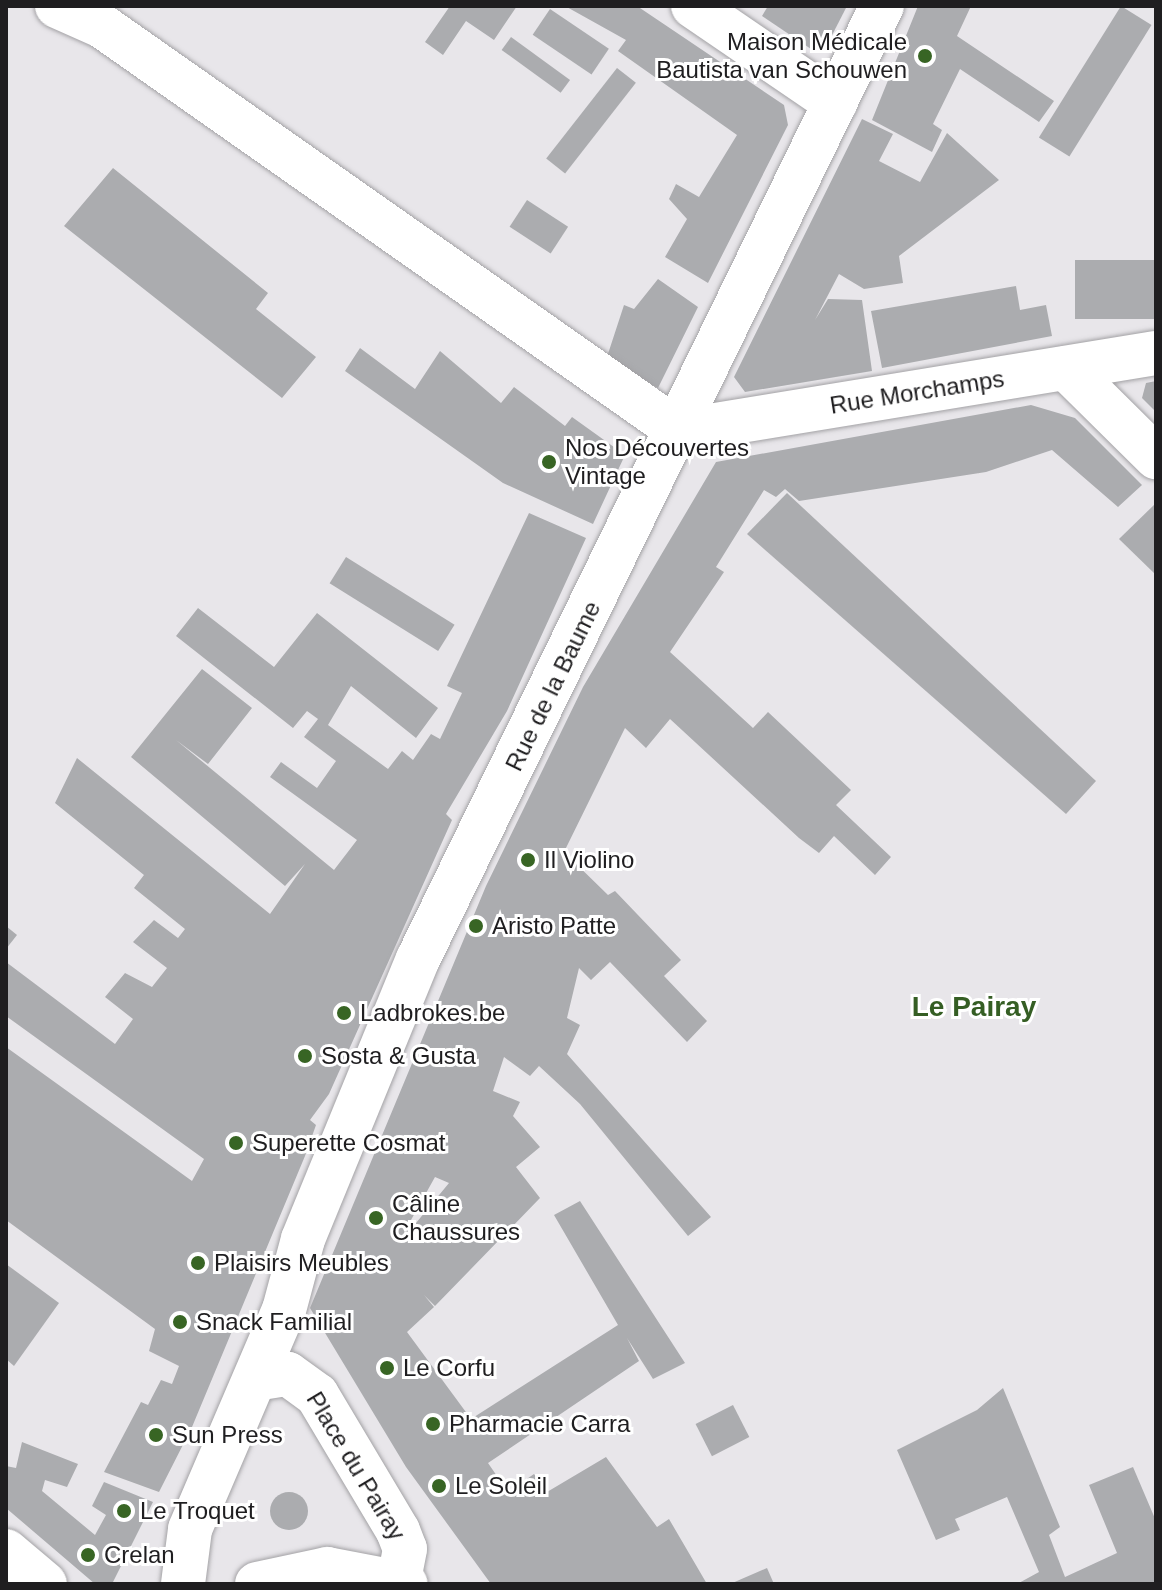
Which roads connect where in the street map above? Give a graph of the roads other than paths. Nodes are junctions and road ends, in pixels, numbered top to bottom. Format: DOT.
graph roads {
  1 [pos="57,6"];
  2 [pos="693,6"];
  3 [pos="882,6"];
  4 [pos="835,103"];
  5 [pos="1156,353"];
  6 [pos="1066,368"];
  7 [pos="679,431"];
  8 [pos="1156,457"];
  9 [pos="255,1379"];
  10 [pos="6,1551"];
  11 [pos="402,1582"];
  12 [pos="45,1584"];
  13 [pos="183,1584"];
  14 [pos="257,1584"];
  1 -- 7 [label="street"];
  2 -- 4 [label="street"];
  3 -- 4 [label="street, Rue de la Baume"];
  4 -- 7 [label="street, Rue de la Baume"];
  5 -- 6 [label="street, Rue Morchamps"];
  6 -- 7 [label="street, Rue Morchamps"];
  6 -- 8 [label="street"];
  7 -- 9 [label="street, Rue de la Baume"];
  9 -- 11 [label="street, Place du Pairay"];
  9 -- 13 [label="street"];
  10 -- 12 [label="street"];
  11 -- 14 [label="street, Place du Pairay"];
}
